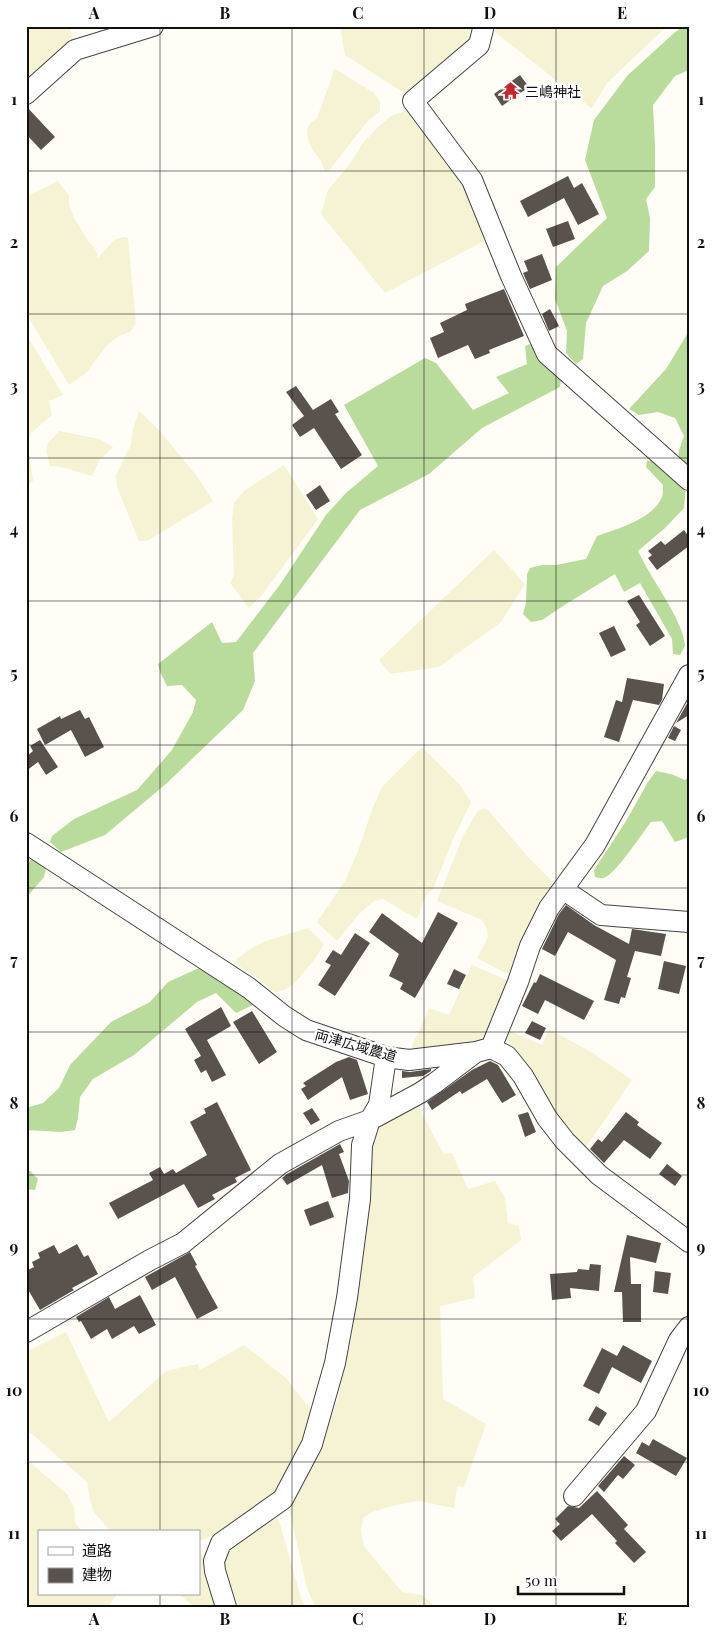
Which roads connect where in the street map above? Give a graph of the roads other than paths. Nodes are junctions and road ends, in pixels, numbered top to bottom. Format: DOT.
graph roads {
  1 [pos="153,26"];
  2 [pos="482,26"];
  3 [pos="26,94"];
  4 [pos="689,480"];
  5 [pos="689,675"];
  6 [pos="26,843"];
  7 [pos="564,890"];
  8 [pos="689,922"];
  9 [pos="484,1050"];
  10 [pos="386,1057"];
  11 [pos="370,1120"];
  12 [pos="689,1242"];
  13 [pos="689,1327"];
  14 [pos="26,1332"];
  15 [pos="574,1496"];
  16 [pos="226,1607"];
  1 -- 3 [label="street"];
  2 -- 4 [label="street"];
  5 -- 7 [label="street"];
  6 -- 10 [label="street, 両津広域農道"];
  7 -- 8 [label="street"];
  7 -- 9 [label="street"];
  9 -- 10 [label="street, 両津広域農道"];
  9 -- 11 [label="street"];
  9 -- 12 [label="street"];
  10 -- 11 [label="street"];
  11 -- 14 [label="street"];
  11 -- 16 [label="street"];
  13 -- 15 [label="street"];
}
